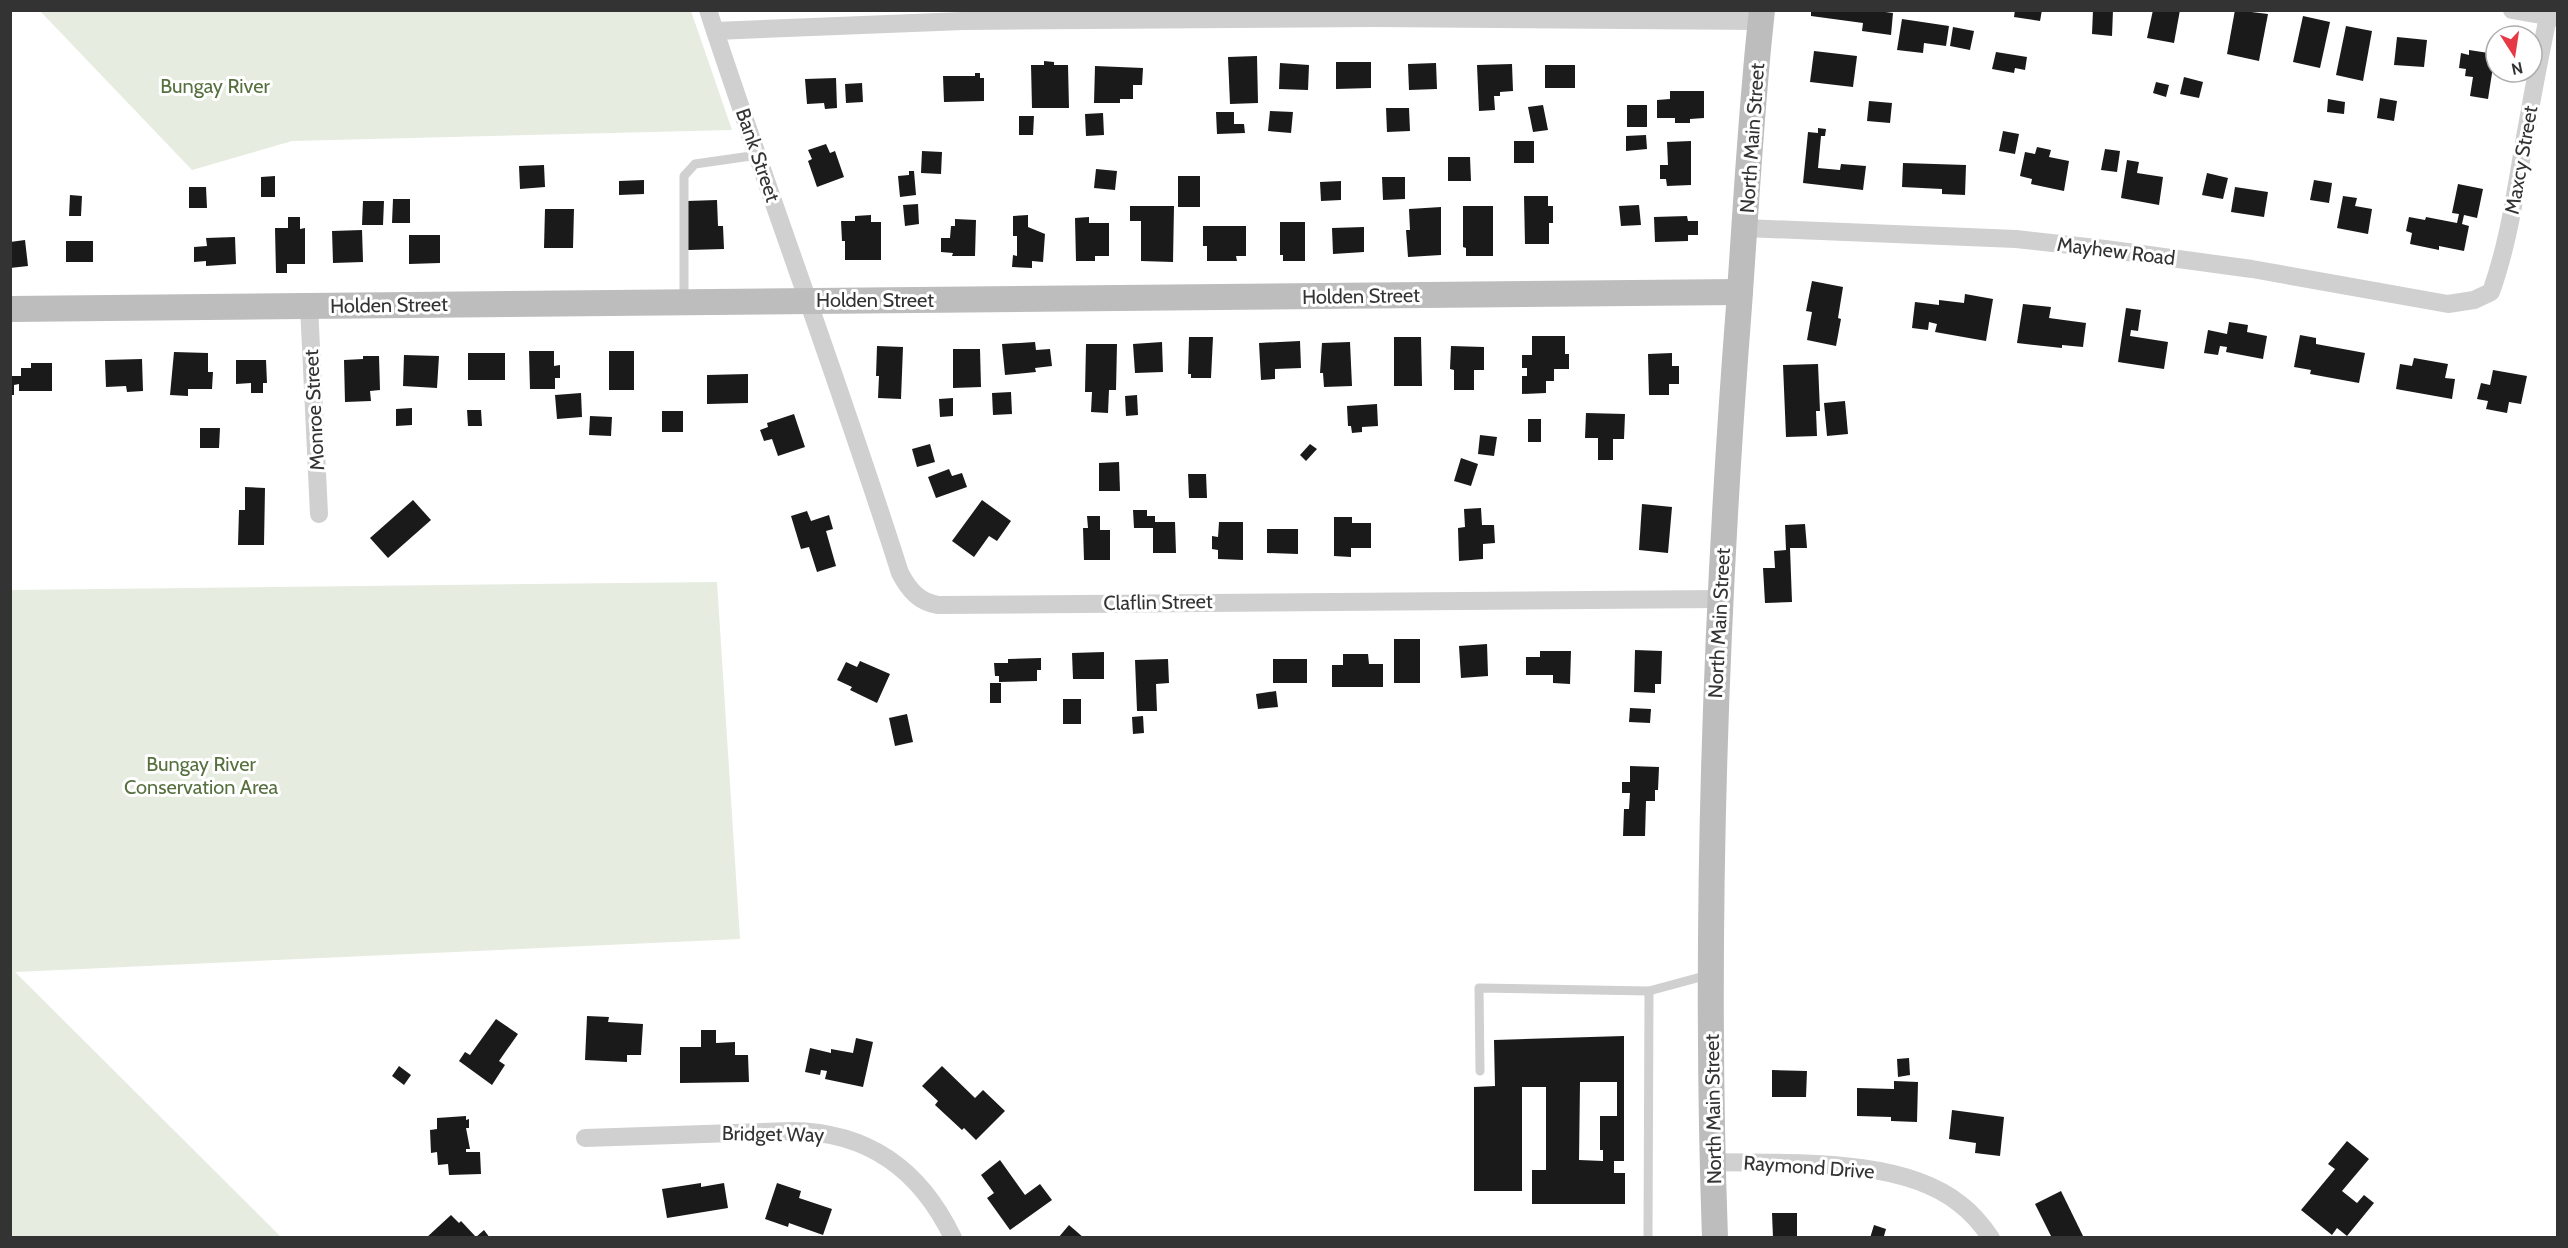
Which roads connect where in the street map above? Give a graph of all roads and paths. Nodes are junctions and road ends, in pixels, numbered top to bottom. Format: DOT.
graph roads {
  1 [pos="708,10"];
  2 [pos="2512,10"];
  3 [pos="1761,16"];
  4 [pos="2553,18"];
  5 [pos="715,31"];
  6 [pos="758,155"];
  7 [pos="1745,228"];
  8 [pos="1740,292"];
  9 [pos="2482,296"];
  10 [pos="806,301"];
  11 [pos="684,302"];
  12 [pos="309,306"];
  13 [pos="10,309"];
  14 [pos="319,514"];
  15 [pos="1719,599"];
  16 [pos="1710,974"];
  17 [pos="1648,991"];
  18 [pos="1480,1071"];
  19 [pos="585,1138"];
  20 [pos="1714,1162"];
  21 [pos="953,1238"];
  22 [pos="1648,1238"];
  23 [pos="1715,1238"];
  24 [pos="1991,1238"];
  1 -- 5 [label="street, Bank Street"];
  2 -- 4 [label="street"];
  3 -- 5 [label="street"];
  3 -- 7 [label="main road, North Main Street"];
  4 -- 9 [label="street, Maxcy Street"];
  5 -- 6 [label="street, Bank Street"];
  6 -- 10 [label="street, Bank Street"];
  6 -- 11 [label="lane"];
  7 -- 8 [label="main road, North Main Street"];
  7 -- 9 [label="street, Mayhew Road"];
  8 -- 10 [label="main road, Holden Street"];
  8 -- 15 [label="main road, North Main Street"];
  10 -- 11 [label="main road, Holden Street"];
  10 -- 15 [label="street, Claflin Street"];
  11 -- 12 [label="main road, Holden Street"];
  12 -- 13 [label="main road, Holden Street"];
  12 -- 14 [label="street, Monroe Street"];
  15 -- 16 [label="main road, North Main Street"];
  16 -- 17 [label="lane"];
  16 -- 20 [label="main road, North Main Street"];
  17 -- 18 [label="lane"];
  17 -- 22 [label="lane"];
  19 -- 21 [label="street, Bridget Way"];
  20 -- 23 [label="main road, North Main Street"];
  20 -- 24 [label="street, Raymond Drive"];
}
